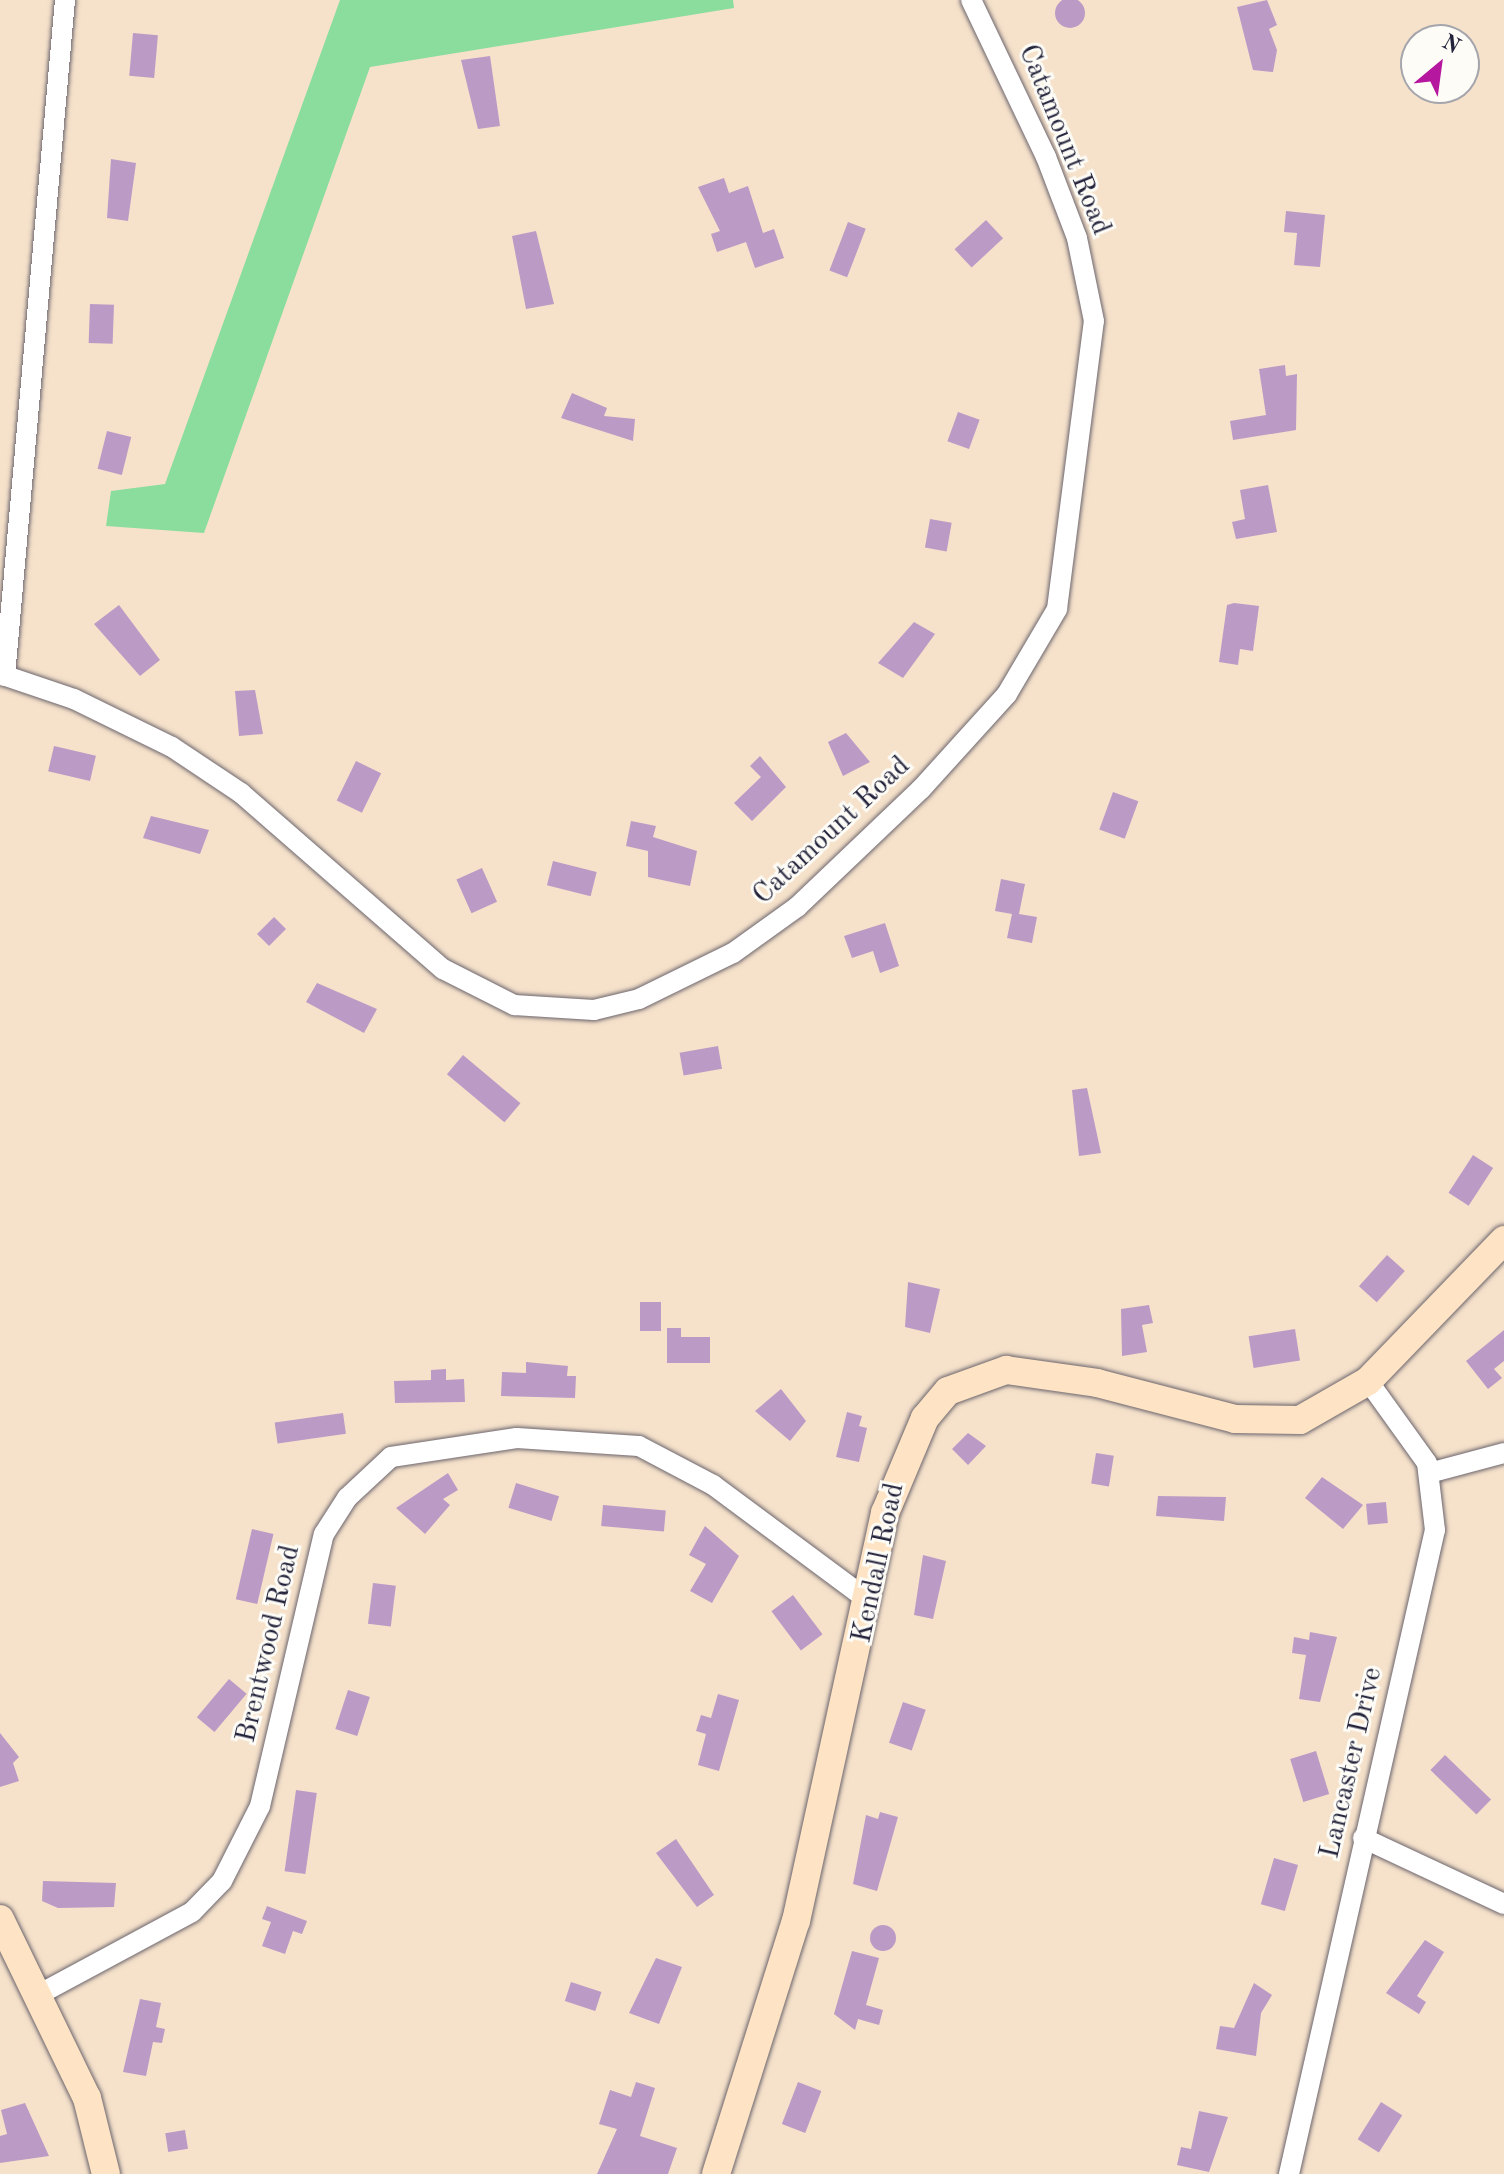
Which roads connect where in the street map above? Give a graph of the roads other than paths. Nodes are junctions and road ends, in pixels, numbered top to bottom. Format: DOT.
graph roads {
  1 [pos="65,0"];
  2 [pos="971,0"];
  3 [pos="3,675"];
  4 [pos="1504,1240"];
  5 [pos="1368,1381"];
  6 [pos="1504,1453"];
  7 [pos="1429,1473"];
  8 [pos="869,1601"];
  9 [pos="1363,1838"];
  10 [pos="1504,1904"];
  11 [pos="0,1919"];
  12 [pos="36,1996"];
  13 [pos="106,2174"];
  14 [pos="716,2174"];
  15 [pos="1289,2174"];
  1 -- 3 [label="street"];
  2 -- 3 [label="street, Catamount Road"];
  4 -- 5 [label="street, Kendall Road"];
  5 -- 7 [label="street, Lancaster Drive"];
  5 -- 8 [label="street, Kendall Road"];
  6 -- 7 [label="street"];
  7 -- 9 [label="street, Lancaster Drive"];
  8 -- 12 [label="street, Brentwood Road"];
  8 -- 14 [label="street, Kendall Road"];
  9 -- 10 [label="street"];
  9 -- 15 [label="street, Lancaster Drive"];
  11 -- 12 [label="street"];
  12 -- 13 [label="street"];
}
